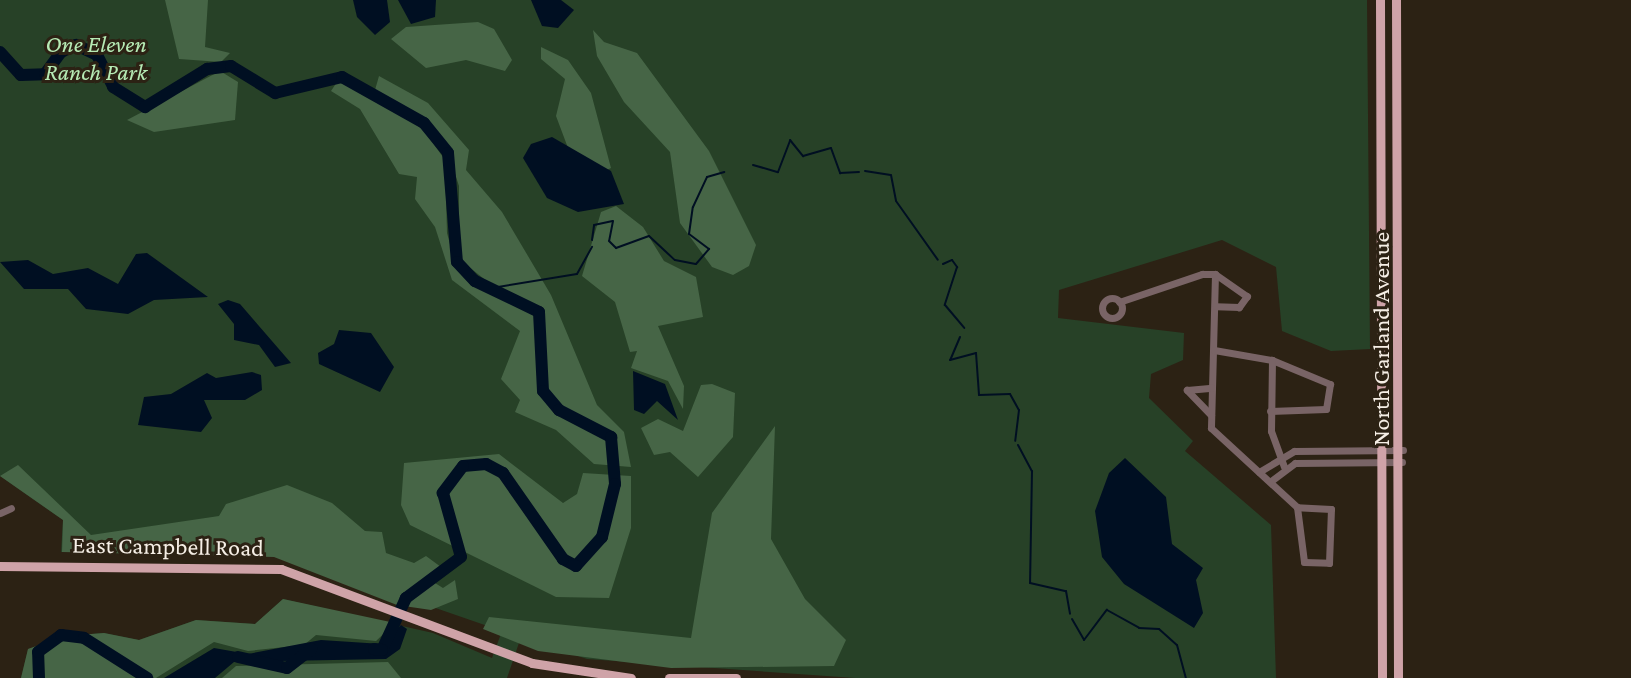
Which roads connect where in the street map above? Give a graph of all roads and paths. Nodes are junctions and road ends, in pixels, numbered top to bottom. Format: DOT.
graph roads {
  1 [pos="1380,0"];
  2 [pos="1396,0"];
  3 [pos="1215,274"];
  4 [pos="1119,302"];
  5 [pos="1216,306"];
  6 [pos="1214,350"];
  7 [pos="1272,360"];
  8 [pos="1212,388"];
  9 [pos="1270,411"];
  10 [pos="1211,415"];
  11 [pos="1385,450"];
  12 [pos="1403,450"];
  13 [pos="1278,455"];
  14 [pos="1385,462"];
  15 [pos="1402,462"];
  16 [pos="1284,467"];
  17 [pos="1259,472"];
  18 [pos="1271,481"];
  19 [pos="1297,507"];
  20 [pos="11,508"];
  21 [pos="0,513"];
  22 [pos="0,566"];
  23 [pos="631,678"];
  24 [pos="669,678"];
  25 [pos="736,678"];
  26 [pos="1382,678"];
  27 [pos="1398,678"];
  1 -- 11 [label="main road, North Garland Avenue"];
  2 -- 12 [label="main road, North Garland Avenue"];
  3 -- 4 [label="street"];
  3 -- 5 [label="street"];
  3 -- 5 [label="street"];
  5 -- 6 [label="street"];
  6 -- 7 [label="street"];
  6 -- 8 [label="street"];
  7 -- 9 [label="street"];
  7 -- 9 [label="street"];
  8 -- 10 [label="street"];
  8 -- 10 [label="street"];
  9 -- 13 [label="street"];
  10 -- 17 [label="street"];
  11 -- 12 [label="street"];
  11 -- 13 [label="street"];
  11 -- 14 [label="main road, North Garland Avenue"];
  12 -- 15 [label="main road, North Garland Avenue"];
  13 -- 16 [label="street"];
  13 -- 17 [label="street"];
  14 -- 15 [label="street"];
  14 -- 16 [label="street"];
  14 -- 26 [label="main road, North Garland Avenue"];
  15 -- 27 [label="main road, North Garland Avenue"];
  16 -- 18 [label="street"];
  17 -- 18 [label="street"];
  18 -- 19 [label="street"];
  19 -- 19 [label="street"];
  20 -- 21 [label="street"];
  22 -- 23 [label="main road, East Campbell Road"];
  24 -- 25 [label="main road"];
}
